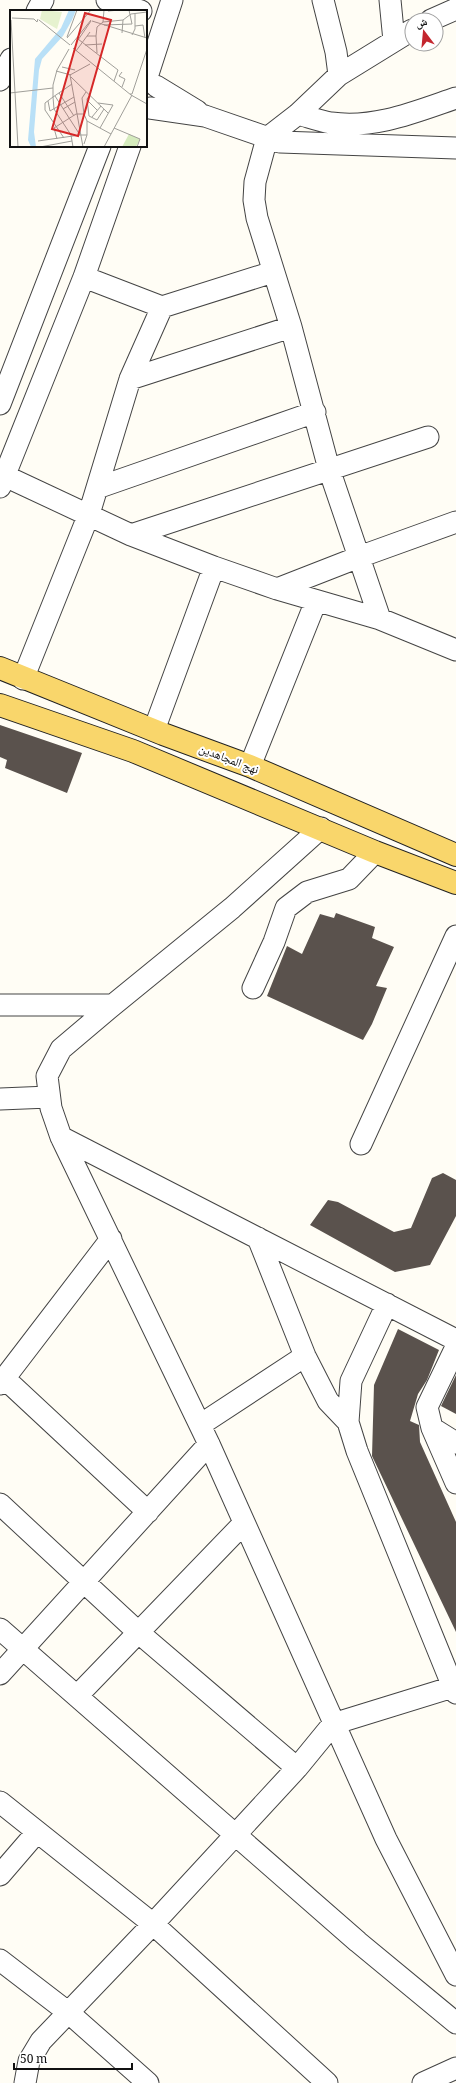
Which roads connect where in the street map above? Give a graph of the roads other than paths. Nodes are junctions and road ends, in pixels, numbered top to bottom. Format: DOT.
graph roads {
  1 [pos="43,0"];
  2 [pos="107,0"];
  3 [pos="148,0"];
  4 [pos="172,0"];
  5 [pos="323,0"];
  6 [pos="390,0"];
  7 [pos="456,9"];
  8 [pos="38,10"];
  9 [pos="138,10"];
  10 [pos="144,10"];
  11 [pos="444,14"];
  12 [pos="404,35"];
  13 [pos="394,41"];
  14 [pos="10,61"];
  15 [pos="149,73"];
  16 [pos="339,75"];
  17 [pos="0,80"];
  18 [pos="456,98"];
  19 [pos="148,109"];
  20 [pos="298,114"];
  21 [pos="205,116"];
  22 [pos="274,140"];
  23 [pos="100,147"];
  24 [pos="130,147"];
  25 [pos="456,148"];
  26 [pos="273,272"];
  27 [pos="84,277"];
  28 [pos="162,307"];
  29 [pos="291,327"];
  30 [pos="130,379"];
  31 [pos="0,404"];
  32 [pos="315,412"];
  33 [pos="428,437"];
  34 [pos="329,469"];
  35 [pos="2,481"];
  36 [pos="97,488"];
  37 [pos="89,514"];
  38 [pos="456,522"];
  39 [pos="131,535"];
  40 [pos="359,557"];
  41 [pos="214,567"];
  42 [pos="277,589"];
  43 [pos="316,601"];
  44 [pos="380,619"];
  45 [pos="456,650"];
  46 [pos="0,668"];
  47 [pos="23,679"];
  48 [pos="0,705"];
  49 [pos="154,730"];
  50 [pos="250,766"];
  51 [pos="321,828"];
  52 [pos="375,852"];
  53 [pos="456,855"];
  54 [pos="456,883"];
  55 [pos="456,936"];
  56 [pos="253,988"];
  57 [pos="113,1005"];
  58 [pos="0,1006"];
  59 [pos="50,1097"];
  60 [pos="0,1099"];
  61 [pos="61,1137"];
  62 [pos="361,1144"];
  63 [pos="258,1238"];
  64 [pos="111,1239"];
  65 [pos="387,1304"];
  66 [pos="456,1340"];
  67 [pos="456,1347"];
  68 [pos="305,1356"];
  69 [pos="2,1381"];
  70 [pos="348,1422"];
  71 [pos="200,1425"];
  72 [pos="432,1428"];
  73 [pos="456,1443"];
  74 [pos="209,1444"];
  75 [pos="456,1483"];
  76 [pos="0,1504"];
  77 [pos="148,1512"];
  78 [pos="244,1523"];
  79 [pos="85,1582"];
  80 [pos="0,1629"];
  81 [pos="139,1633"];
  82 [pos="23,1649"];
  83 [pos="0,1674"];
  84 [pos="454,1690"];
  85 [pos="77,1696"];
  86 [pos="333,1724"];
  87 [pos="296,1768"];
  88 [pos="0,1802"];
  89 [pos="37,1832"];
  90 [pos="237,1834"];
  91 [pos="0,1874"];
  92 [pos="154,1924"];
  93 [pos="0,1960"];
  94 [pos="456,1975"];
  95 [pos="69,2013"];
  96 [pos="456,2024"];
  97 [pos="456,2068"];
  98 [pos="25,2083"];
  99 [pos="148,2083"];
  100 [pos="327,2083"];
  101 [pos="423,2083"];
  1 -- 8 [label="street"];
  2 -- 9 [label="street"];
  3 -- 10 [label="street"];
  4 -- 15 [label="street"];
  5 -- 16 [label="street"];
  6 -- 13 [label="street"];
  7 -- 11 [label="street"];
  12 -- 13 [label="street"];
  13 -- 16 [label="street"];
  14 -- 17 [label="street"];
  15 -- 19 [label="street"];
  15 -- 21 [label="street"];
  16 -- 20 [label="street"];
  18 -- 20 [label="street"];
  19 -- 21 [label="street"];
  20 -- 22 [label="street"];
  21 -- 22 [label="street"];
  22 -- 25 [label="street"];
  22 -- 26 [label="street"];
  23 -- 31 [label="street"];
  24 -- 27 [label="street"];
  26 -- 28 [label="street"];
  26 -- 29 [label="street"];
  27 -- 28 [label="street"];
  27 -- 35 [label="street"];
  28 -- 30 [label="street"];
  29 -- 30 [label="street"];
  29 -- 32 [label="street"];
  30 -- 36 [label="street"];
  32 -- 34 [label="street"];
  32 -- 36 [label="street"];
  33 -- 34 [label="street"];
  34 -- 39 [label="street"];
  34 -- 40 [label="street"];
  35 -- 37 [label="street"];
  36 -- 37 [label="street"];
  37 -- 39 [label="street"];
  37 -- 47 [label="street"];
  38 -- 40 [label="street"];
  39 -- 41 [label="street"];
  40 -- 42 [label="street"];
  40 -- 44 [label="street"];
  41 -- 42 [label="street"];
  41 -- 49 [label="street"];
  42 -- 43 [label="street"];
  43 -- 44 [label="street"];
  43 -- 50 [label="street"];
  44 -- 45 [label="street"];
  46 -- 47 [label="main road, نهج المجاهدين"];
  47 -- 49 [label="main road, نهج المجاهدين"];
  48 -- 51 [label="main road"];
  49 -- 50 [label="main road, نهج المجاهدين"];
  50 -- 53 [label="main road, نهج المجاهدين"];
  51 -- 52 [label="main road"];
  51 -- 57 [label="street"];
  52 -- 54 [label="main road"];
  52 -- 56 [label="street"];
  55 -- 62 [label="street"];
  57 -- 58 [label="street"];
  57 -- 59 [label="street"];
  59 -- 60 [label="street"];
  59 -- 61 [label="street"];
  61 -- 63 [label="street"];
  61 -- 64 [label="street"];
  63 -- 65 [label="street"];
  63 -- 68 [label="street"];
  64 -- 69 [label="street"];
  64 -- 71 [label="street"];
  65 -- 66 [label="street"];
  65 -- 70 [label="street"];
  67 -- 72 [label="street"];
  68 -- 70 [label="street"];
  68 -- 71 [label="street"];
  69 -- 77 [label="street"];
  70 -- 84 [label="street"];
  71 -- 74 [label="street"];
  72 -- 73 [label="street"];
  72 -- 75 [label="street"];
  74 -- 77 [label="street"];
  74 -- 78 [label="street"];
  76 -- 79 [label="street"];
  77 -- 79 [label="street"];
  78 -- 81 [label="street"];
  78 -- 86 [label="street"];
  79 -- 81 [label="street"];
  79 -- 82 [label="street"];
  80 -- 82 [label="street"];
  81 -- 85 [label="street"];
  81 -- 87 [label="street"];
  82 -- 83 [label="street"];
  82 -- 85 [label="street"];
  84 -- 86 [label="street"];
  85 -- 90 [label="street"];
  86 -- 87 [label="street"];
  86 -- 94 [label="street"];
  87 -- 90 [label="street"];
  88 -- 89 [label="street"];
  89 -- 91 [label="street"];
  89 -- 92 [label="street"];
  90 -- 92 [label="street"];
  90 -- 96 [label="street"];
  92 -- 95 [label="street"];
  92 -- 100 [label="street"];
  93 -- 95 [label="street"];
  95 -- 98 [label="street"];
  95 -- 99 [label="street"];
  97 -- 101 [label="street"];
}
